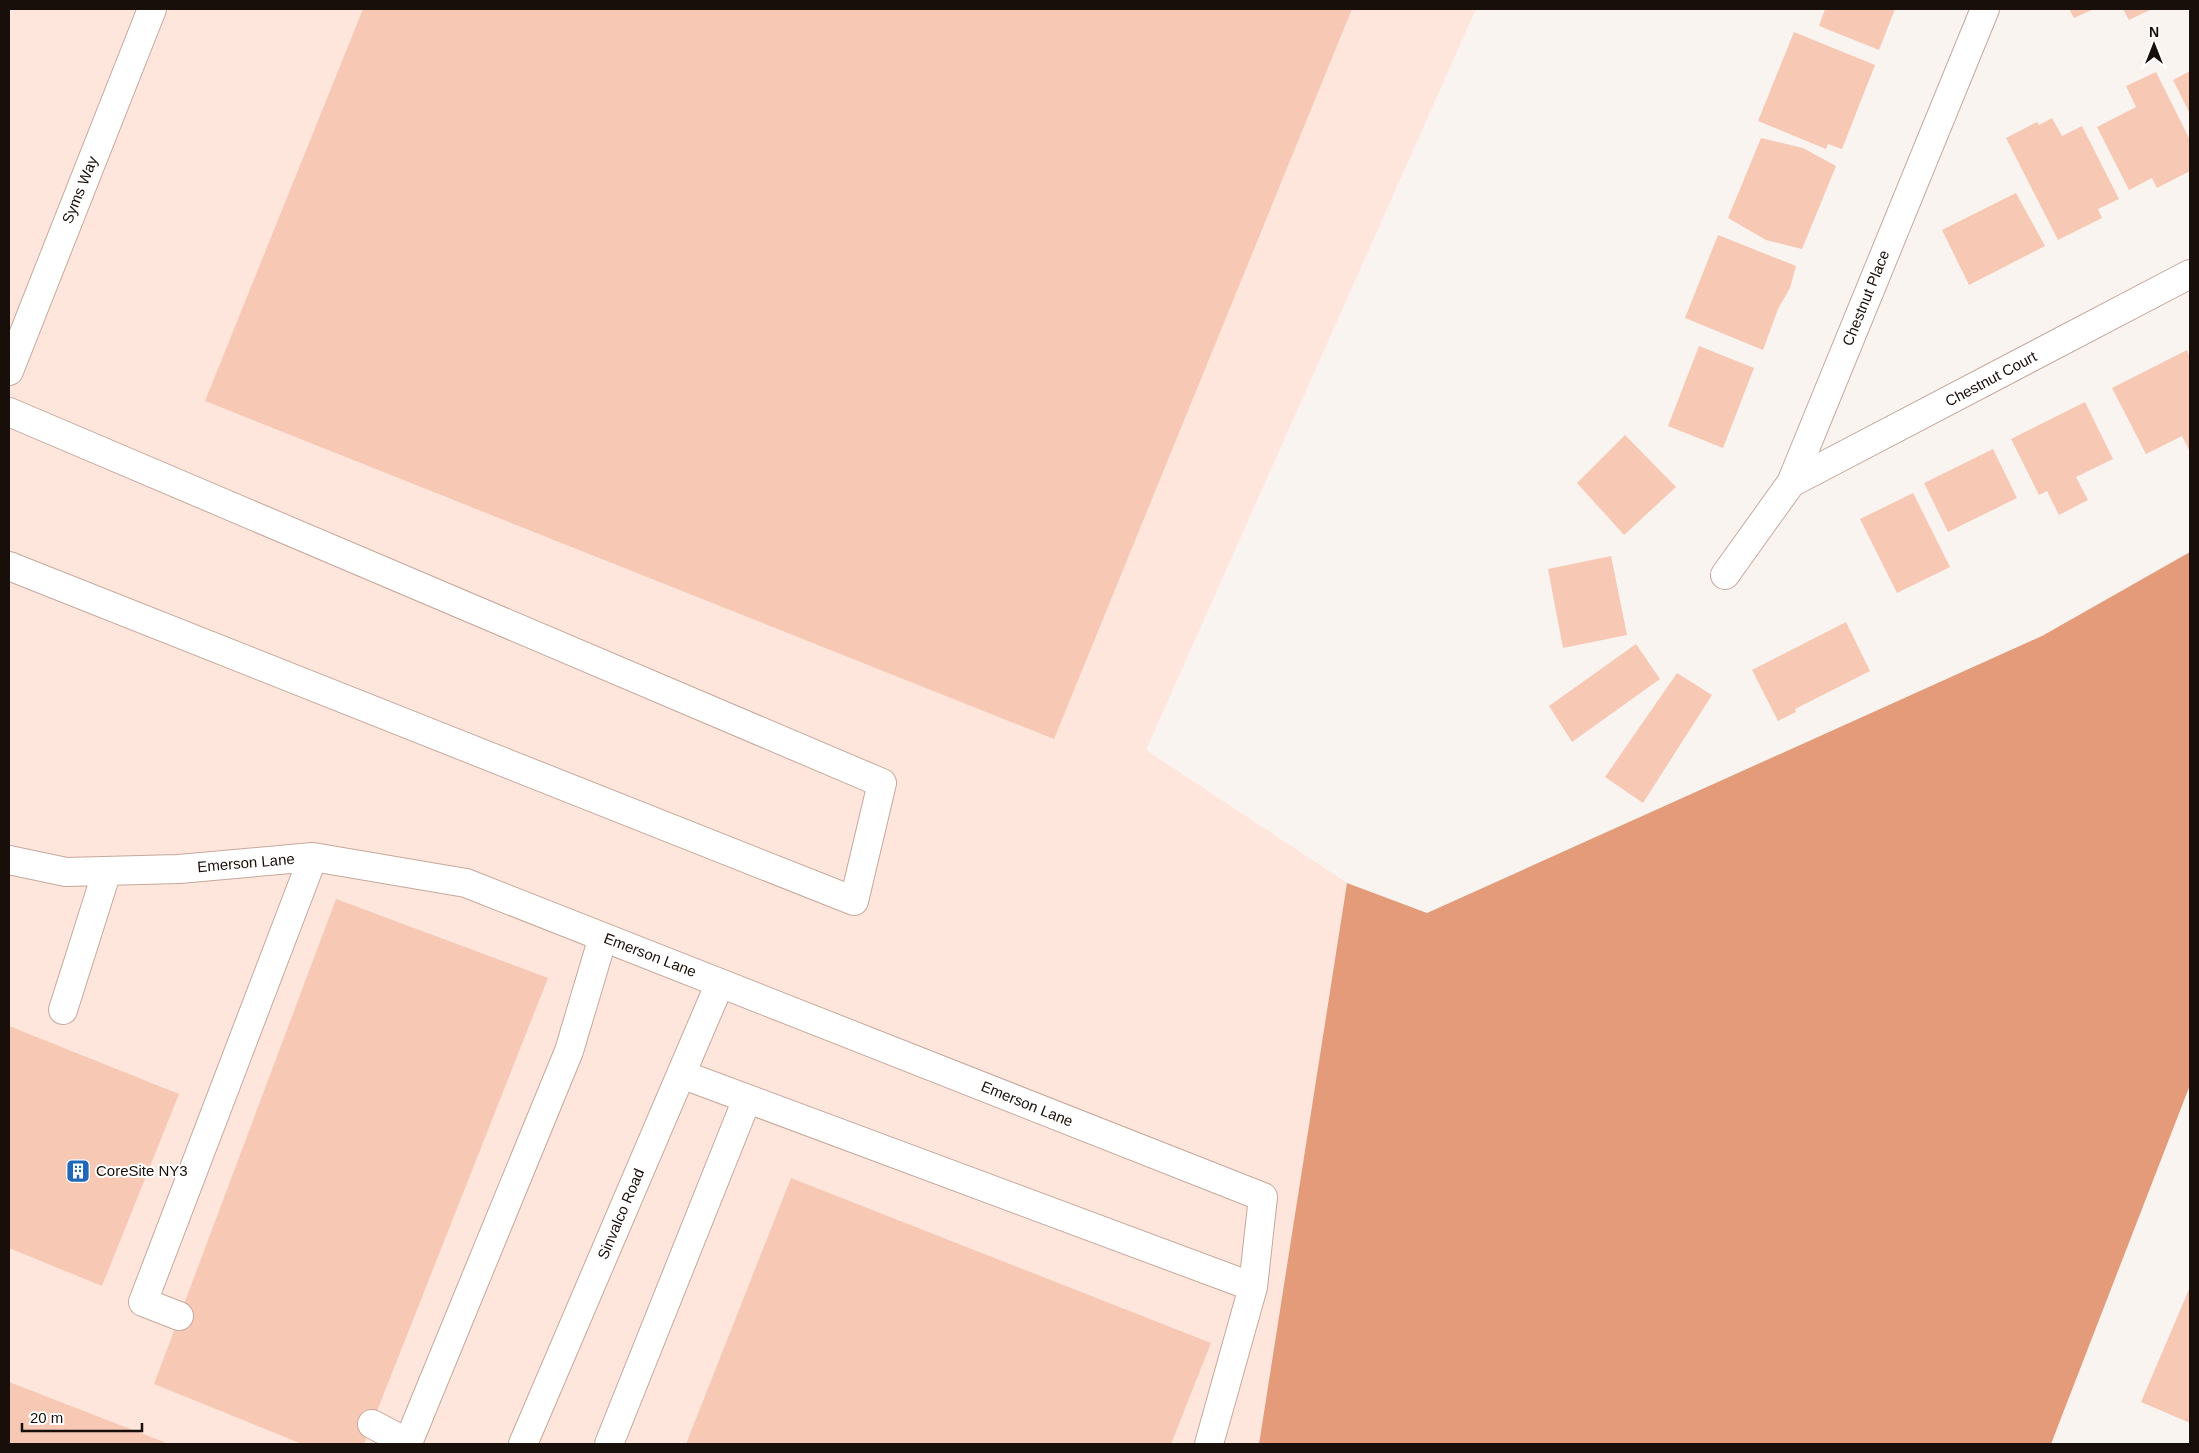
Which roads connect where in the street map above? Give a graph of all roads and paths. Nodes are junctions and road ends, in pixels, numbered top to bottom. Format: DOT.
graph roads {
  1 [pos="152,9"];
  2 [pos="1985,9"];
  3 [pos="2190,274"];
  4 [pos="9,371"];
  5 [pos="9,412"];
  6 [pos="1791,483"];
  7 [pos="9,566"];
  8 [pos="1725,575"];
  9 [pos="313,857"];
  10 [pos="9,860"];
  11 [pos="107,871"];
  12 [pos="603,937"];
  13 [pos="720,983"];
  14 [pos="63,1010"];
  15 [pos="681,1074"];
  16 [pos="747,1099"];
  17 [pos="1253,1287"];
  18 [pos="179,1316"];
  19 [pos="372,1424"];
  20 [pos="523,1444"];
  21 [pos="609,1444"];
  22 [pos="1209,1444"];
  1 -- 4 [label="street, Syms Way"];
  2 -- 6 [label="street, Chestnut Place"];
  3 -- 6 [label="street, Chestnut Court"];
  5 -- 7 [label="street"];
  6 -- 8 [label="street, Chestnut Place"];
  9 -- 11 [label="street, Emerson Lane"];
  9 -- 12 [label="street, Emerson Lane"];
  9 -- 18 [label="street"];
  10 -- 11 [label="street, Emerson Lane"];
  11 -- 14 [label="street"];
  12 -- 13 [label="street, Emerson Lane"];
  12 -- 19 [label="street"];
  13 -- 15 [label="street, Sinvalco Road"];
  13 -- 17 [label="street, Emerson Lane"];
  15 -- 16 [label="street"];
  15 -- 20 [label="street, Sinvalco Road"];
  16 -- 17 [label="street"];
  16 -- 21 [label="street"];
  17 -- 22 [label="street"];
}
